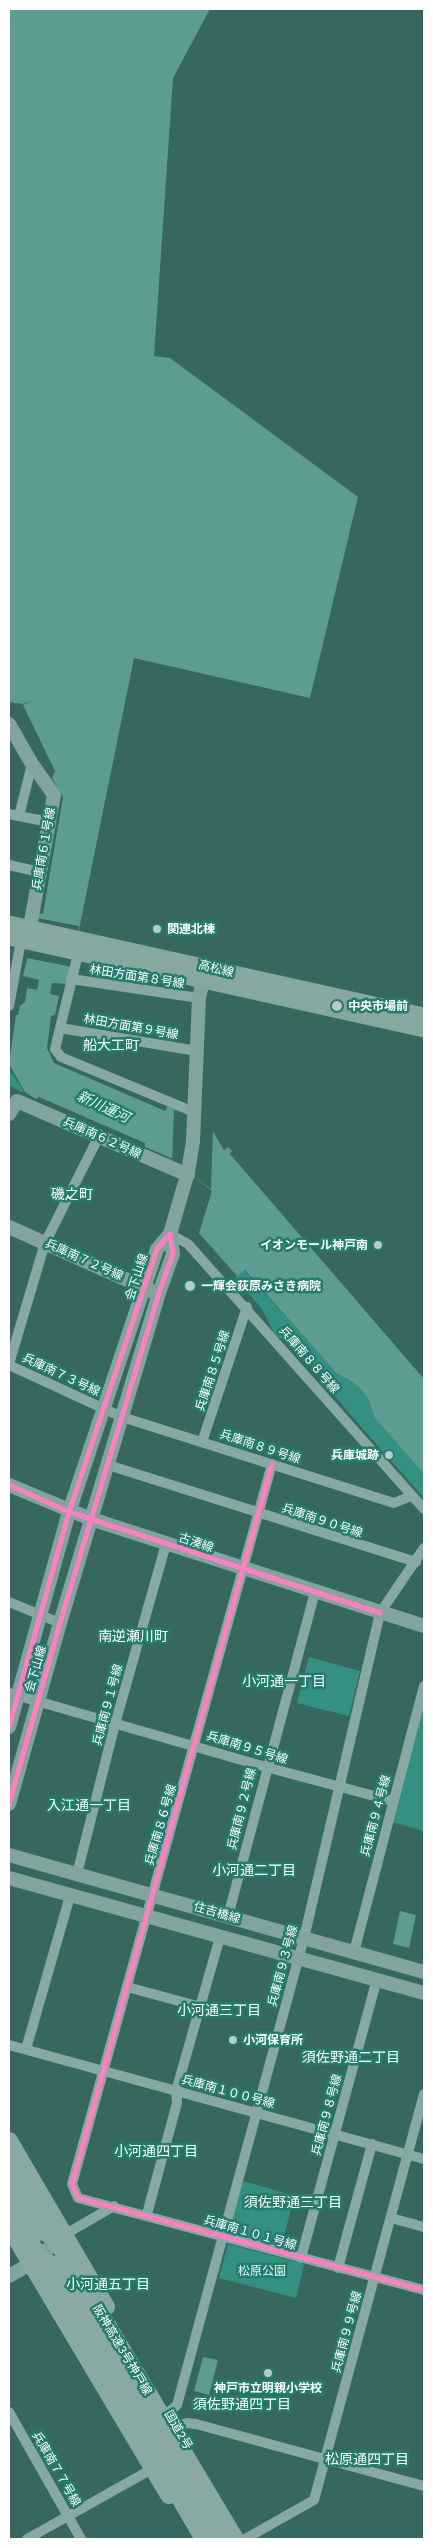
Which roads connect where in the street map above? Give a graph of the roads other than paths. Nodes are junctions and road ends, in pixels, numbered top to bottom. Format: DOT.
graph roads {
  1 [pos="9,724"];
  2 [pos="32,764"];
  3 [pos="14,815"];
  4 [pos="49,822"];
  5 [pos="9,866"];
  6 [pos="40,872"];
  7 [pos="9,923"];
  8 [pos="25,936"];
  9 [pos="76,953"];
  10 [pos="206,966"];
  11 [pos="72,979"];
  12 [pos="203,981"];
  13 [pos="199,998"];
  14 [pos="9,1006"];
  15 [pos="424,1015"];
  16 [pos="60,1028"];
  17 [pos="424,1030"];
  18 [pos="197,1051"];
  19 [pos="12,1104"];
  20 [pos="194,1116"];
  21 [pos="99,1136"];
  22 [pos="188,1174"];
  23 [pos="9,1227"];
  24 [pos="170,1234"];
  25 [pos="45,1243"];
  26 [pos="145,1288"];
  27 [pos="159,1293"];
  28 [pos="247,1307"];
  29 [pos="9,1365"];
  30 [pos="103,1408"];
  31 [pos="122,1417"];
  32 [pos="202,1442"];
  33 [pos="272,1464"];
  34 [pos="108,1465"];
  35 [pos="9,1485"];
  36 [pos="411,1496"];
  37 [pos="424,1509"];
  38 [pos="69,1512"];
  39 [pos="258,1512"];
  40 [pos="91,1519"];
  41 [pos="166,1544"];
  42 [pos="424,1548"];
  43 [pos="416,1562"];
  44 [pos="242,1568"];
  45 [pos="315,1592"];
  46 [pos="9,1602"];
  47 [pos="380,1612"];
  48 [pos="40,1616"];
  49 [pos="60,1623"];
  50 [pos="424,1626"];
  51 [pos="424,1686"];
  52 [pos="13,1695"];
  53 [pos="37,1703"];
  54 [pos="115,1724"];
  55 [pos="9,1727"];
  56 [pos="194,1745"];
  57 [pos="266,1768"];
  58 [pos="339,1788"];
  59 [pos="393,1801"];
  60 [pos="9,1804"];
  61 [pos="9,1855"];
  62 [pos="77,1874"];
  63 [pos="9,1878"];
  64 [pos="152,1895"];
  65 [pos="70,1896"];
  66 [pos="228,1916"];
  67 [pos="146,1917"];
  68 [pos="220,1937"];
  69 [pos="304,1938"];
  70 [pos="354,1952"];
  71 [pos="298,1958"];
  72 [pos="424,1972"];
  73 [pos="377,1980"];
  74 [pos="127,1987"];
  75 [pos="424,1993"];
  76 [pos="200,2007"];
  77 [pos="9,2045"];
  78 [pos="26,2049"];
  79 [pos="105,2070"];
  80 [pos="176,2091"];
  81 [pos="424,2094"];
  82 [pos="257,2113"];
  83 [pos="335,2134"];
  84 [pos="9,2141"];
  85 [pos="372,2144"];
  86 [pos="408,2154"];
  87 [pos="424,2159"];
  88 [pos="9,2161"];
  89 [pos="9,2183"];
  90 [pos="75,2190"];
  91 [pos="9,2206"];
  92 [pos="114,2206"];
  93 [pos="147,2214"];
  94 [pos="391,2218"];
  95 [pos="9,2226"];
  96 [pos="424,2227"];
  97 [pos="64,2235"];
  98 [pos="224,2237"];
  99 [pos="301,2258"];
  100 [pos="30,2264"];
  101 [pos="338,2268"];
  102 [pos="9,2276"];
  103 [pos="375,2278"];
  104 [pos="424,2290"];
  105 [pos="9,2412"];
  106 [pos="173,2417"];
  107 [pos="325,2458"];
  108 [pos="152,2469"];
  109 [pos="424,2486"];
  110 [pos="68,2516"];
  111 [pos="27,2539"];
  112 [pos="82,2539"];
  113 [pos="198,2539"];
  114 [pos="204,2539"];
  115 [pos="217,2539"];
  116 [pos="237,2539"];
  117 [pos="245,2539"];
  1 -- 2 [label="street, 兵庫南６１号線"];
  2 -- 3 [label="street"];
  2 -- 4 [label="street, 兵庫南６１号線"];
  3 -- 4 [label="street"];
  4 -- 6 [label="street, 兵庫南６１号線"];
  5 -- 6 [label="street"];
  6 -- 8 [label="street, 兵庫南６１号線"];
  7 -- 8 [label="main road, 高松線"];
  8 -- 9 [label="main road, 高松線"];
  8 -- 10 [label="main road, 高松線"];
  8 -- 14 [label="street"];
  9 -- 11 [label="street"];
  9 -- 12 [label="main road, 高松線"];
  10 -- 12 [label="street, 会下山線"];
  10 -- 15 [label="main road, 高松線"];
  11 -- 13 [label="street, 林田方面第８号線"];
  11 -- 16 [label="street"];
  12 -- 13 [label="street, 会下山線"];
  12 -- 17 [label="main road, 高松線"];
  13 -- 18 [label="street, 会下山線"];
  16 -- 18 [label="street, 林田方面第９号線"];
  16 -- 20 [label="street"];
  18 -- 20 [label="street, 会下山線"];
  19 -- 21 [label="street, 兵庫南６２号線"];
  20 -- 22 [label="street, 会下山線"];
  21 -- 22 [label="street, 兵庫南６２号線"];
  21 -- 25 [label="street"];
  22 -- 24 [label="street, 会下山線"];
  23 -- 25 [label="street, 兵庫南７２号線"];
  24 -- 26 [label="street, 会下山線"];
  24 -- 27 [label="street, 会下山線"];
  24 -- 28 [label="street, 兵庫南８８号線"];
  25 -- 26 [label="street, 兵庫南７２号線"];
  25 -- 29 [label="street"];
  26 -- 27 [label="street, 兵庫南７２号線"];
  26 -- 30 [label="street, 会下山線"];
  27 -- 31 [label="street, 会下山線"];
  28 -- 32 [label="street, 兵庫南８５号線"];
  28 -- 36 [label="street, 兵庫南８８号線"];
  29 -- 30 [label="street, 兵庫南７３号線"];
  30 -- 31 [label="street, 兵庫南８９号線"];
  30 -- 38 [label="street, 会下山線"];
  31 -- 32 [label="street, 兵庫南８９号線"];
  31 -- 34 [label="street, 会下山線"];
  32 -- 33 [label="street, 兵庫南８９号線"];
  33 -- 36 [label="street, 兵庫南８９号線"];
  33 -- 39 [label="street, 兵庫南８６号線"];
  34 -- 39 [label="street, 兵庫南９０号線"];
  34 -- 40 [label="street, 会下山線"];
  35 -- 38 [label="street, 古湊線"];
  36 -- 37 [label="street, 兵庫南８８号線"];
  38 -- 40 [label="street, 古湊線"];
  38 -- 48 [label="street, 会下山線"];
  39 -- 43 [label="street, 兵庫南９０号線"];
  39 -- 44 [label="street, 兵庫南８６号線"];
  40 -- 41 [label="street, 古湊線"];
  40 -- 49 [label="street, 会下山線"];
  41 -- 44 [label="street, 古湊線"];
  41 -- 54 [label="street, 兵庫南９１号線"];
  42 -- 43 [label="street"];
  43 -- 47 [label="street"];
  44 -- 45 [label="street, 古湊線"];
  44 -- 56 [label="street, 兵庫南８６号線"];
  45 -- 47 [label="street, 古湊線"];
  45 -- 57 [label="street, 兵庫南９２号線"];
  46 -- 48 [label="street"];
  47 -- 50 [label="street, 古湊線"];
  47 -- 58 [label="street, 兵庫南９３号線"];
  48 -- 49 [label="street"];
  48 -- 52 [label="street, 会下山線"];
  49 -- 53 [label="street, 会下山線"];
  51 -- 59 [label="street, 兵庫南９４号線"];
  52 -- 53 [label="street, 兵庫南９５号線"];
  52 -- 55 [label="street, 会下山線"];
  53 -- 54 [label="street, 兵庫南９５号線"];
  53 -- 60 [label="street, 会下山線"];
  54 -- 56 [label="street, 兵庫南９５号線"];
  54 -- 62 [label="street, 兵庫南９１号線"];
  56 -- 57 [label="street, 兵庫南９５号線"];
  56 -- 64 [label="street, 兵庫南８６号線"];
  57 -- 58 [label="street, 兵庫南９５号線"];
  57 -- 66 [label="street, 兵庫南９２号線"];
  58 -- 59 [label="street, 兵庫南９５号線"];
  58 -- 69 [label="street, 兵庫南９３号線"];
  59 -- 70 [label="street, 兵庫南９４号線"];
  61 -- 62 [label="street, 住吉橋線"];
  62 -- 64 [label="street, 住吉橋線"];
  63 -- 65 [label="street, 住吉橋線"];
  64 -- 66 [label="street, 住吉橋線"];
  64 -- 67 [label="street, 兵庫南８６号線"];
  65 -- 67 [label="street, 住吉橋線"];
  65 -- 78 [label="street"];
  66 -- 69 [label="street, 住吉橋線"];
  67 -- 68 [label="street, 住吉橋線"];
  67 -- 74 [label="street, 兵庫南８６号線"];
  68 -- 71 [label="street, 住吉橋線"];
  68 -- 76 [label="street"];
  69 -- 70 [label="street, 住吉橋線"];
  69 -- 71 [label="street, 兵庫南９３号線"];
  70 -- 72 [label="street, 住吉橋線"];
  71 -- 73 [label="street, 住吉橋線"];
  71 -- 82 [label="street, 兵庫南９３号線"];
  73 -- 75 [label="street, 住吉橋線"];
  73 -- 83 [label="street, 兵庫南９８号線"];
  74 -- 76 [label="street"];
  74 -- 79 [label="street, 兵庫南８６号線"];
  76 -- 80 [label="street"];
  77 -- 78 [label="street, 兵庫南１００号線"];
  78 -- 79 [label="street, 兵庫南１００号線"];
  79 -- 80 [label="street, 兵庫南１００号線"];
  79 -- 90 [label="street, 兵庫南８６号線"];
  80 -- 82 [label="street, 兵庫南１００号線"];
  80 -- 93 [label="street"];
  81 -- 86 [label="street, 兵庫南９９号線"];
  82 -- 83 [label="street, 兵庫南１００号線"];
  82 -- 98 [label="street, 兵庫南９３号線"];
  83 -- 85 [label="street, 兵庫南１００号線"];
  83 -- 99 [label="street, 兵庫南９８号線"];
  84 -- 97 [label="highway, 国道2号"];
  85 -- 86 [label="street, 兵庫南１００号線"];
  85 -- 101 [label="street"];
  86 -- 87 [label="street, 兵庫南１００号線"];
  86 -- 94 [label="street, 兵庫南９９号線"];
  88 -- 116 [label="highway, 阪神高速3号神戸線, bridge"];
  89 -- 97 [label="highway"];
  90 -- 92 [label="street, 兵庫南１０１号線"];
  91 -- 114 [label="highway, 阪神高速3号神戸線, bridge"];
  92 -- 93 [label="street, 兵庫南１０１号線"];
  92 -- 97 [label="street"];
  93 -- 98 [label="street, 兵庫南１０１号線"];
  94 -- 96 [label="street"];
  94 -- 103 [label="street, 兵庫南９９号線"];
  95 -- 100 [label="highway"];
  97 -- 100 [label="street"];
  97 -- 106 [label="highway, 国道2号"];
  98 -- 99 [label="street, 兵庫南１０１号線"];
  98 -- 106 [label="street, 兵庫南９３号線"];
  99 -- 101 [label="street, 兵庫南１０１号線"];
  100 -- 102 [label="street"];
  100 -- 108 [label="highway"];
  100 -- 115 [label="highway"];
  101 -- 103 [label="street, 兵庫南１０１号線"];
  103 -- 104 [label="street, 兵庫南１０１号線"];
  103 -- 107 [label="street, 兵庫南９９号線"];
  105 -- 110 [label="street, 兵庫南７７号線"];
  106 -- 107 [label="street"];
  106 -- 116 [label="highway, 国道2号"];
  107 -- 109 [label="street"];
  107 -- 117 [label="street, 兵庫南９９号線"];
  108 -- 110 [label="street"];
  108 -- 113 [label="highway"];
  110 -- 111 [label="street"];
  110 -- 112 [label="street, 兵庫南７７号線"];
}
